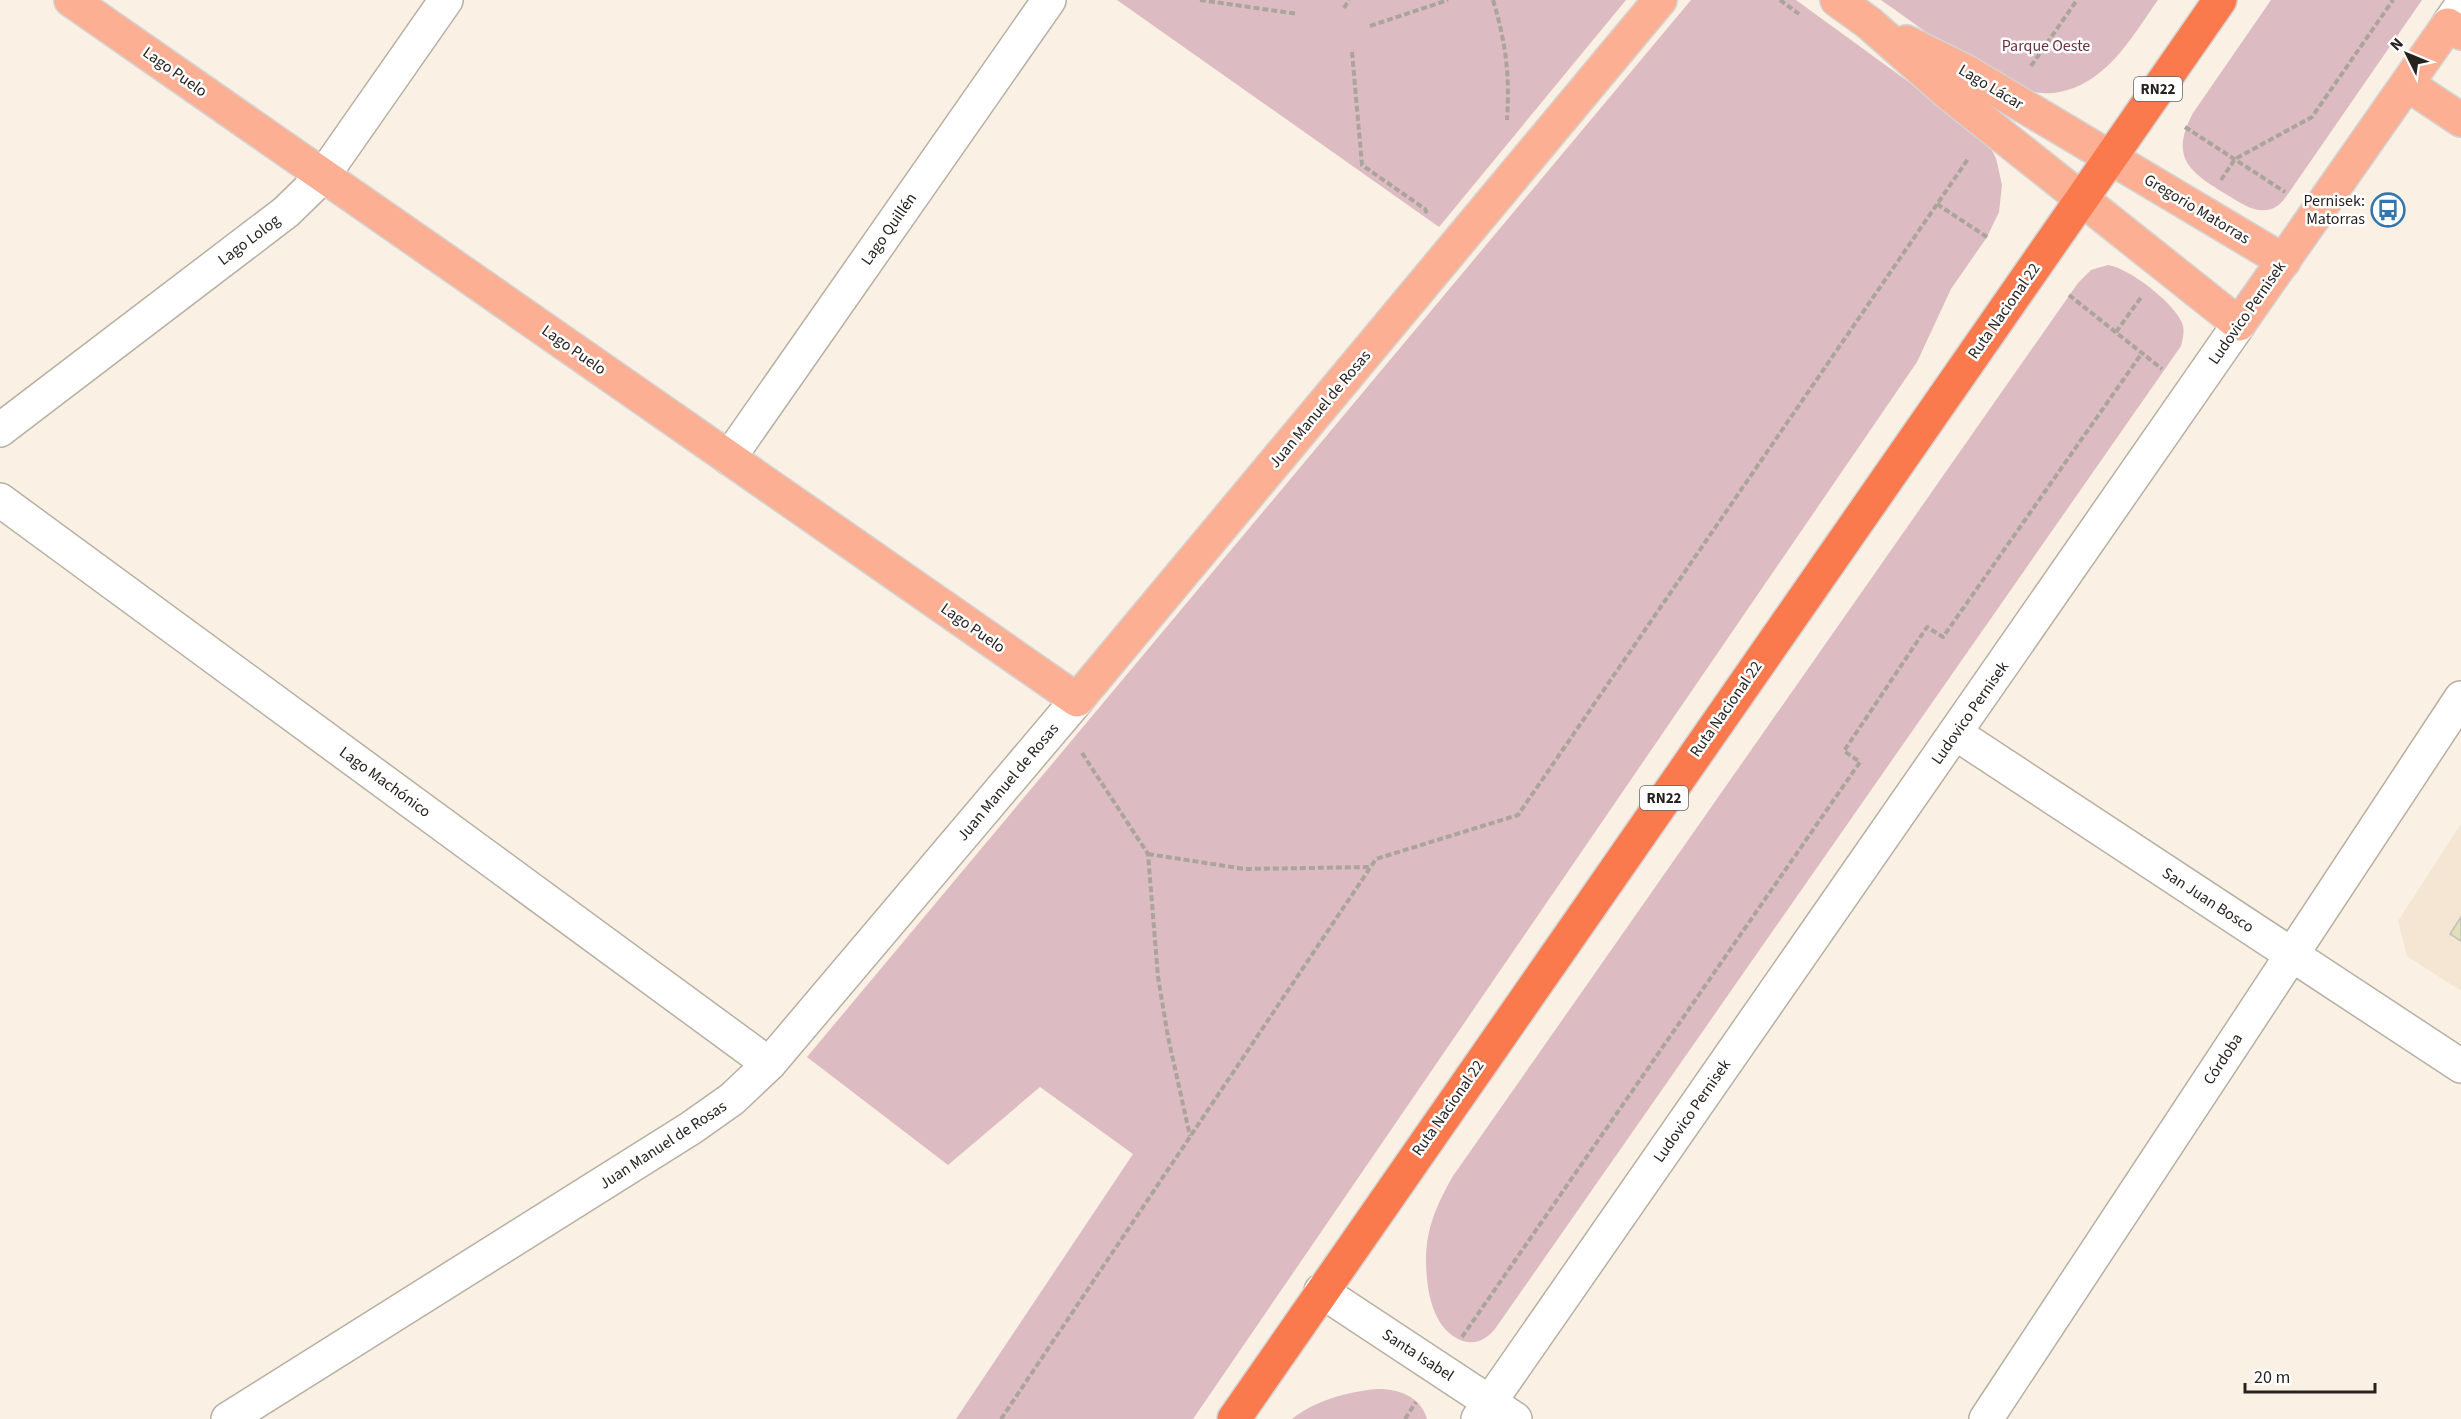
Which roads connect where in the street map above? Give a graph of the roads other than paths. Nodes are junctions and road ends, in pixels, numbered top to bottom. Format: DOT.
graph roads {
  1 [pos="71,0"];
  2 [pos="446,0"];
  3 [pos="1049,0"];
  4 [pos="1660,0"];
  5 [pos="1837,0"];
  6 [pos="2220,0"];
  7 [pos="2457,21"];
  8 [pos="1869,23"];
  9 [pos="2407,84"];
  10 [pos="2461,120"];
  11 [pos="2110,158"];
  12 [pos="323,176"];
  13 [pos="2082,199"];
  14 [pos="2284,261"];
  15 [pos="2239,324"];
  16 [pos="0,430"];
  17 [pos="729,458"];
  18 [pos="0,500"];
  19 [pos="2461,699"];
  20 [pos="1077,700"];
  21 [pos="1955,733"];
  22 [pos="2292,955"];
  23 [pos="769,1064"];
  24 [pos="2461,1066"];
  25 [pos="1321,1291"];
  26 [pos="1494,1413"];
  27 [pos="228,1419"];
  28 [pos="1234,1419"];
  29 [pos="1986,1419"];
  1 -- 12 [label="main road, Lago Puelo"];
  2 -- 12 [label="street, Lago Lolog"];
  3 -- 17 [label="street, Lago Quillén"];
  4 -- 20 [label="main road, Juan Manuel de Rosas"];
  5 -- 8 [label="main road, Lago Lácar"];
  6 -- 11 [label="highway, Ruta Nacional 22 / RN22"];
  7 -- 9 [label="main road, Ludovico Pernisek"];
  8 -- 11 [label="main road, Lago Lácar"];
  8 -- 13 [label="main road, Lago Lácar"];
  9 -- 10 [label="main road"];
  9 -- 14 [label="main road, Ludovico Pernisek"];
  11 -- 13 [label="highway, Ruta Nacional 22 / RN22"];
  11 -- 14 [label="main road, Gregorio Matorras"];
  12 -- 16 [label="street, Lago Lolog"];
  12 -- 17 [label="main road, Lago Puelo"];
  13 -- 15 [label="main road"];
  13 -- 25 [label="highway, Ruta Nacional 22 / RN22"];
  14 -- 15 [label="main road, Ludovico Pernisek"];
  15 -- 21 [label="street, Ludovico Pernisek"];
  17 -- 20 [label="main road, Lago Puelo"];
  18 -- 23 [label="street, Lago Machónico"];
  19 -- 22 [label="street, Córdoba"];
  20 -- 23 [label="street, Juan Manuel de Rosas"];
  21 -- 22 [label="street, San Juan Bosco"];
  21 -- 26 [label="street, Ludovico Pernisek"];
  22 -- 24 [label="street, San Juan Bosco"];
  22 -- 29 [label="street, Córdoba"];
  23 -- 27 [label="street, Juan Manuel de Rosas"];
  25 -- 26 [label="street, Santa Isabel"];
  25 -- 28 [label="highway, Ruta Nacional 22 / RN22"];
}
